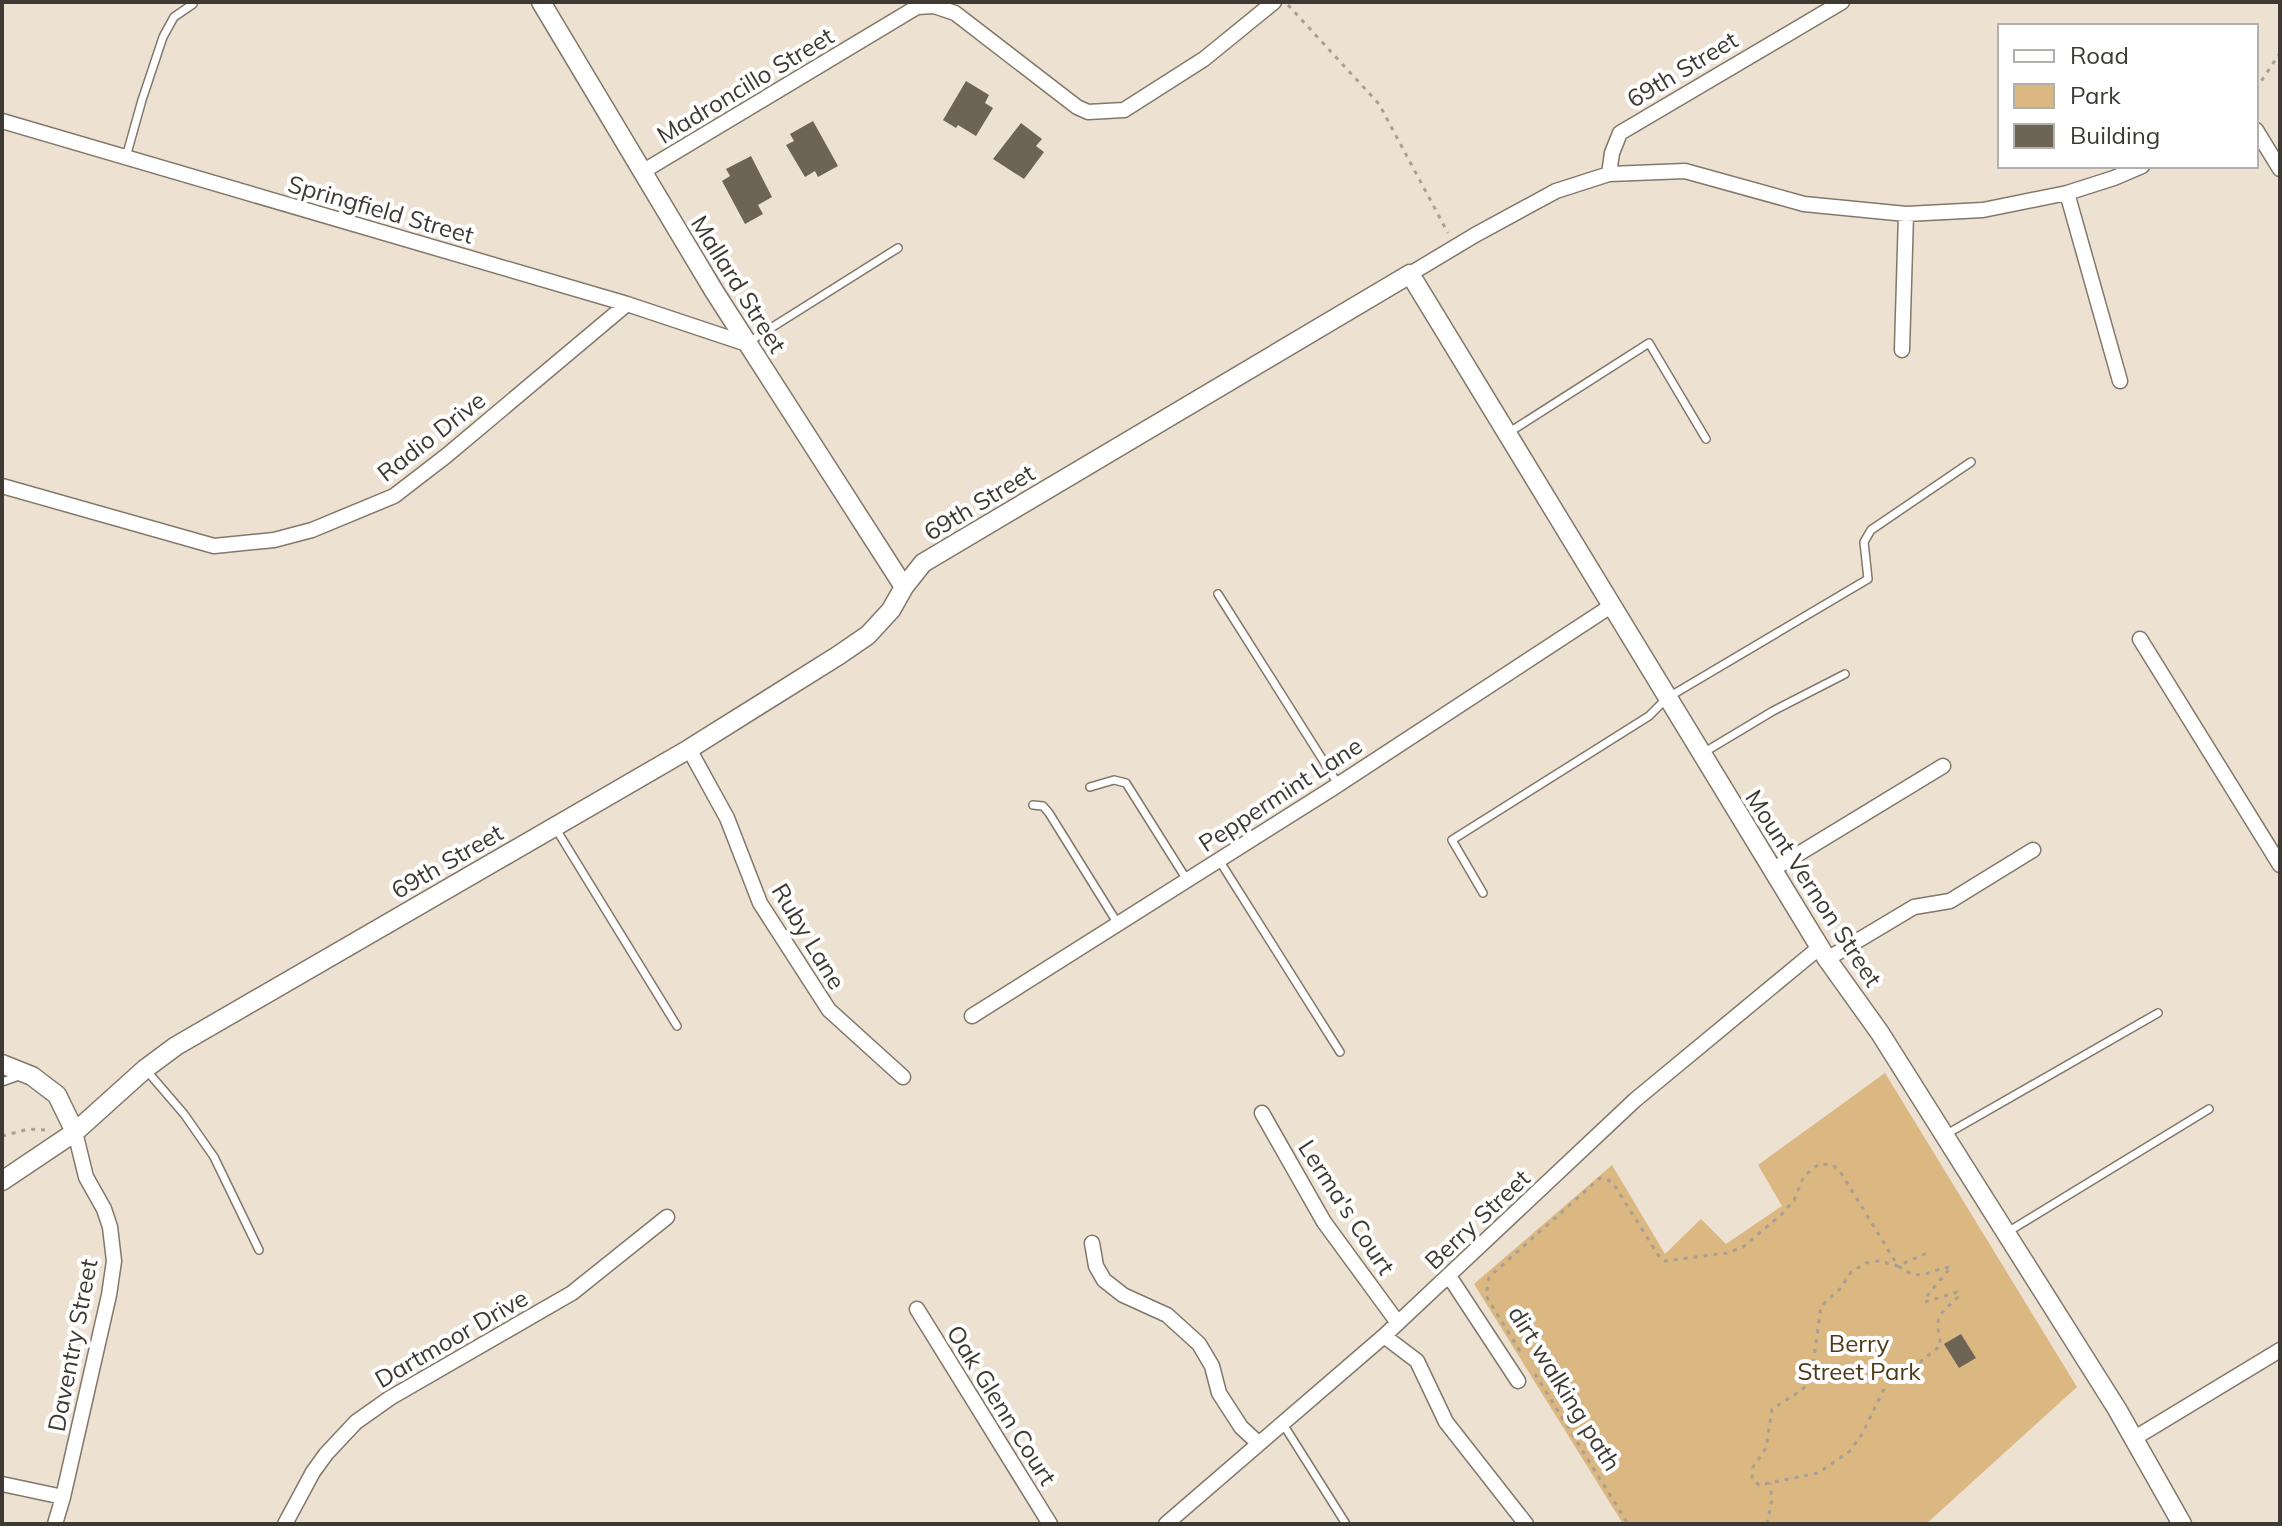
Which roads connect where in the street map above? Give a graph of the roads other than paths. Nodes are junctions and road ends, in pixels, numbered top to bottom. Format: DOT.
graph roads {
  1 [pos="541,2"];
  2 [pos="1274,2"];
  3 [pos="1842,2"];
  4 [pos="193,4"];
  5 [pos="2,121"];
  6 [pos="2258,133"];
  7 [pos="126,157"];
  8 [pos="2137,168"];
  9 [pos="2280,169"];
  10 [pos="642,172"];
  11 [pos="1609,174"];
  12 [pos="2067,193"];
  13 [pos="1906,214"];
  14 [pos="898,248"];
  15 [pos="1410,274"];
  16 [pos="627,304"];
  17 [pos="747,344"];
  18 [pos="1902,350"];
  19 [pos="2120,381"];
  20 [pos="1506,434"];
  21 [pos="1706,439"];
  22 [pos="1971,462"];
  23 [pos="2,486"];
  24 [pos="904,587"];
  25 [pos="1218,594"];
  26 [pos="1611,606"];
  27 [pos="2140,639"];
  28 [pos="1845,674"];
  29 [pos="1667,698"];
  30 [pos="689,749"];
  31 [pos="1701,754"];
  32 [pos="1943,766"];
  33 [pos="1338,784"];
  34 [pos="1090,787"];
  35 [pos="1033,805"];
  36 [pos="554,827"];
  37 [pos="2033,850"];
  38 [pos="1219,860"];
  39 [pos="2280,865"];
  40 [pos="1772,870"];
  41 [pos="1187,880"];
  42 [pos="1483,893"];
  43 [pos="1118,924"];
  44 [pos="1823,953"];
  45 [pos="2158,1013"];
  46 [pos="972,1016"];
  47 [pos="677,1026"];
  48 [pos="1340,1052"];
  49 [pos="2,1064"];
  50 [pos="145,1069"];
  51 [pos="26,1073"];
  52 [pos="903,1077"];
  53 [pos="2,1082"];
  54 [pos="2209,1109"];
  55 [pos="1262,1113"];
  56 [pos="75,1132"];
  57 [pos="1945,1135"];
  58 [pos="2,1181"];
  59 [pos="667,1217"];
  60 [pos="2006,1233"];
  61 [pos="1092,1243"];
  62 [pos="259,1250"];
  63 [pos="1449,1276"];
  64 [pos="917,1309"];
  65 [pos="1398,1323"];
  66 [pos="1384,1336"];
  67 [pos="2280,1350"];
  68 [pos="1518,1381"];
  69 [pos="1282,1422"];
  70 [pos="2133,1439"];
  71 [pos="1258,1443"];
  72 [pos="2,1484"];
  73 [pos="63,1497"];
  74 [pos="55,1524"];
  75 [pos="285,1524"];
  76 [pos="1050,1524"];
  77 [pos="1166,1524"];
  78 [pos="1346,1524"];
  79 [pos="1526,1524"];
  80 [pos="2182,1524"];
  1 -- 10 [label="street, Mallard Street"];
  2 -- 10 [label="street, Madroncillo Street"];
  3 -- 11 [label="street, 69th Street"];
  4 -- 7 [label="lane"];
  5 -- 7 [label="street, Springfield Street"];
  6 -- 9 [label="street"];
  7 -- 16 [label="street, Springfield Street"];
  8 -- 12 [label="street"];
  10 -- 17 [label="street, Mallard Street"];
  11 -- 13 [label="street"];
  11 -- 15 [label="street, 69th Street"];
  12 -- 13 [label="street"];
  12 -- 19 [label="street"];
  13 -- 18 [label="street"];
  14 -- 17 [label="lane"];
  15 -- 20 [label="street, Mount Vernon Street"];
  15 -- 24 [label="street, 69th Street"];
  16 -- 17 [label="street, Springfield Street"];
  16 -- 23 [label="street, Radio Drive"];
  17 -- 24 [label="street, Mallard Street"];
  20 -- 21 [label="lane"];
  20 -- 26 [label="street, Mount Vernon Street"];
  22 -- 29 [label="lane"];
  24 -- 30 [label="street, 69th Street"];
  25 -- 33 [label="lane"];
  26 -- 29 [label="street, Mount Vernon Street"];
  26 -- 33 [label="street, Peppermint Lane"];
  27 -- 39 [label="street"];
  28 -- 31 [label="lane"];
  29 -- 31 [label="street, Mount Vernon Street"];
  29 -- 42 [label="lane"];
  30 -- 36 [label="street, 69th Street"];
  30 -- 52 [label="street, Ruby Lane"];
  31 -- 40 [label="street, Mount Vernon Street"];
  32 -- 40 [label="street"];
  33 -- 38 [label="street, Peppermint Lane"];
  34 -- 41 [label="lane"];
  35 -- 43 [label="lane"];
  36 -- 47 [label="lane"];
  36 -- 50 [label="street, 69th Street"];
  37 -- 44 [label="street, Berry Street"];
  38 -- 41 [label="street, Peppermint Lane"];
  38 -- 48 [label="lane"];
  40 -- 44 [label="street, Mount Vernon Street"];
  41 -- 43 [label="street, Peppermint Lane"];
  43 -- 46 [label="street, Peppermint Lane"];
  44 -- 57 [label="street, Mount Vernon Street"];
  44 -- 63 [label="street, Berry Street"];
  45 -- 57 [label="lane"];
  49 -- 51 [label="street"];
  50 -- 56 [label="street, 69th Street"];
  50 -- 62 [label="lane"];
  51 -- 53 [label="lane"];
  51 -- 56 [label="street"];
  54 -- 60 [label="lane"];
  55 -- 65 [label="street, Lerma's Court"];
  56 -- 58 [label="street, 69th Street"];
  56 -- 73 [label="street, Daventry Street"];
  57 -- 60 [label="street, Mount Vernon Street"];
  59 -- 75 [label="street, Dartmoor Drive"];
  60 -- 70 [label="street, Mount Vernon Street"];
  61 -- 71 [label="street"];
  63 -- 65 [label="street, Berry Street"];
  63 -- 68 [label="street"];
  64 -- 76 [label="street, Oak Glenn Court"];
  65 -- 66 [label="street, Berry Street"];
  66 -- 69 [label="street, Berry Street"];
  66 -- 79 [label="street"];
  67 -- 70 [label="street"];
  69 -- 71 [label="street, Berry Street"];
  69 -- 78 [label="lane"];
  70 -- 80 [label="street, Mount Vernon Street"];
  71 -- 77 [label="street, Berry Street"];
  72 -- 73 [label="street"];
  73 -- 74 [label="street, Daventry Street"];
}
